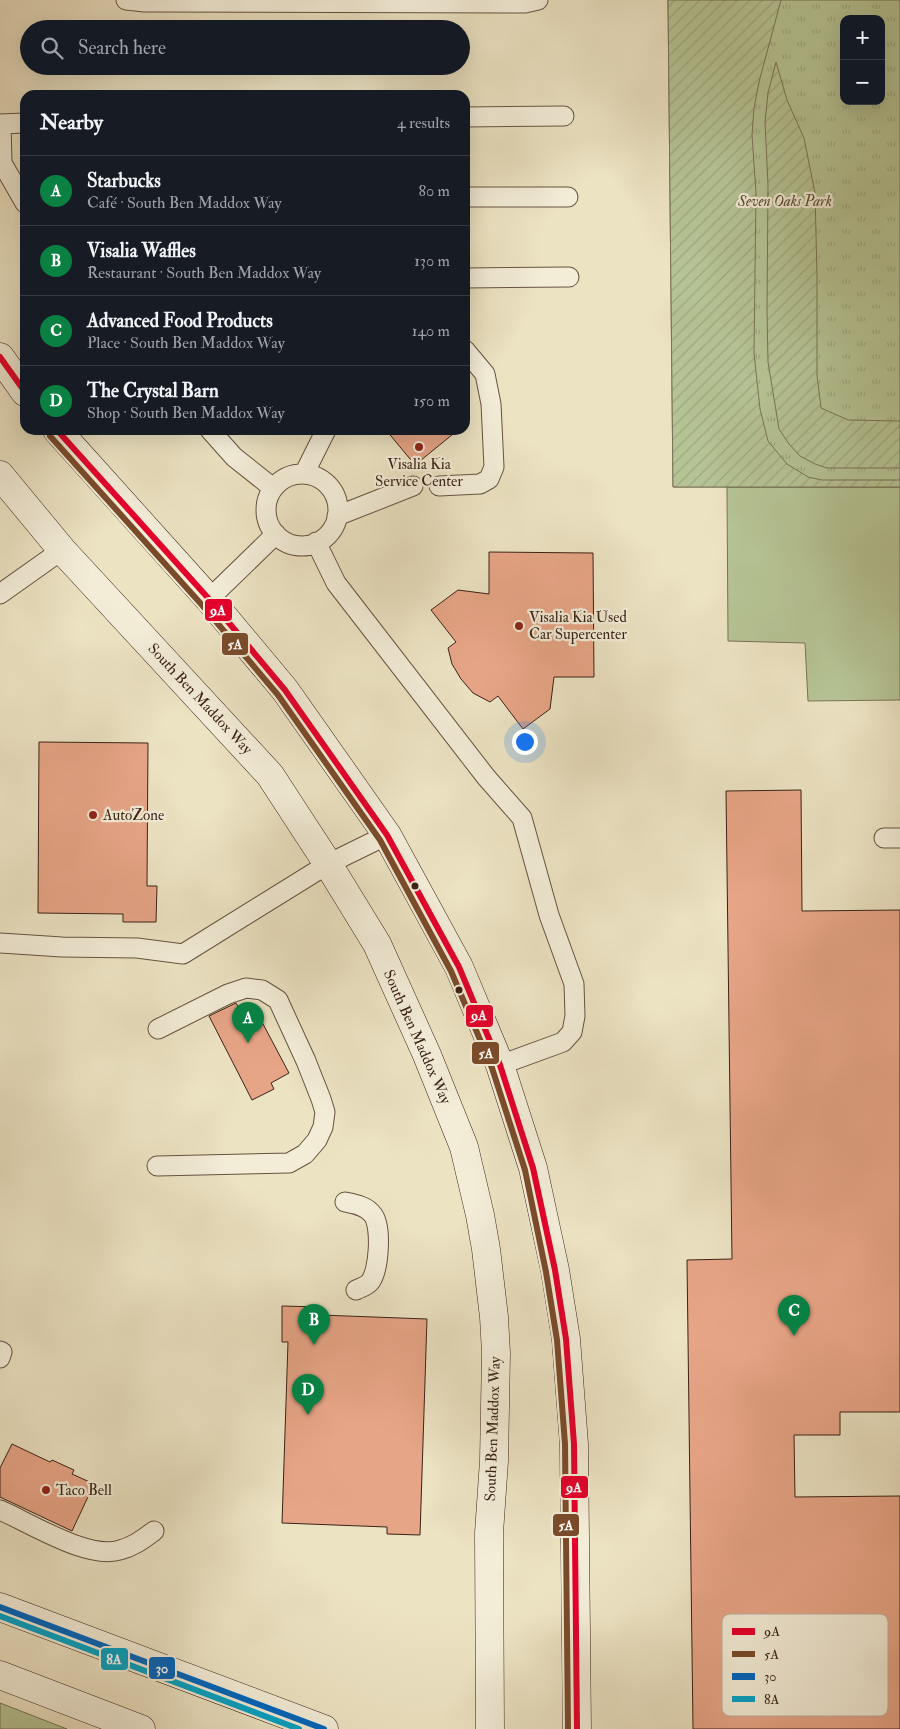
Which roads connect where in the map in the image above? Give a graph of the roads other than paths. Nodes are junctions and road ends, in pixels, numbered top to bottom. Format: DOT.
graph roads {
  1 [pos="126,0"];
  2 [pos="538,0"];
  3 [pos="470,116"];
  4 [pos="564,116"];
  5 [pos="1,124"];
  6 [pos="20,124"];
  7 [pos="20,194"];
  8 [pos="470,197"];
  9 [pos="568,197"];
  10 [pos="569,277"];
  11 [pos="470,278"];
  12 [pos="470,356"];
  13 [pos="0,358"];
  14 [pos="20,385"];
  15 [pos="61,435"];
  16 [pos="214,435"];
  17 [pos="324,435"];
  18 [pos="304,474"];
  19 [pos="0,475"];
  20 [pos="413,486"];
  21 [pos="439,486"];
  22 [pos="273,488"];
  23 [pos="337,516"];
  24 [pos="276,534"];
  25 [pos="316,542"];
  26 [pos="62,550"];
  27 [pos="0,594"];
  28 [pos="209,599"];
  29 [pos="387,835"];
  30 [pos="328,864"];
  31 [pos="0,943"];
  32 [pos="158,1030"];
  33 [pos="500,1065"];
  34 [pos="157,1166"];
  35 [pos="345,1202"];
  36 [pos="356,1290"];
  37 [pos="0,1510"];
  38 [pos="154,1532"];
  39 [pos="0,1607"];
  40 [pos="0,1676"];
  41 [pos="141,1729"];
  42 [pos="324,1729"];
  43 [pos="490,1729"];
  44 [pos="577,1729"];
  1 -- 2 [label="lane"];
  3 -- 4 [label="lane"];
  5 -- 6 [label="lane"];
  5 -- 7 [label="lane"];
  8 -- 9 [label="lane"];
  10 -- 11 [label="lane"];
  12 -- 21 [label="lane"];
  13 -- 14 [label="main road"];
  15 -- 28 [label="main road"];
  16 -- 22 [label="lane"];
  17 -- 18 [label="lane"];
  18 -- 22 [label="lane"];
  18 -- 23 [label="lane"];
  19 -- 26 [label="main road, South Ben Maddox Way"];
  20 -- 23 [label="lane"];
  22 -- 24 [label="lane"];
  23 -- 25 [label="lane"];
  24 -- 25 [label="lane"];
  24 -- 28 [label="lane"];
  25 -- 33 [label="lane"];
  26 -- 27 [label="lane"];
  26 -- 30 [label="main road, South Ben Maddox Way"];
  28 -- 29 [label="main road"];
  29 -- 30 [label="lane"];
  29 -- 33 [label="main road"];
  30 -- 31 [label="lane"];
  30 -- 43 [label="main road, South Ben Maddox Way"];
  32 -- 34 [label="lane"];
  33 -- 44 [label="main road"];
  35 -- 36 [label="lane"];
  37 -- 38 [label="lane"];
  39 -- 42 [label="main road"];
  40 -- 41 [label="main road"];
}
